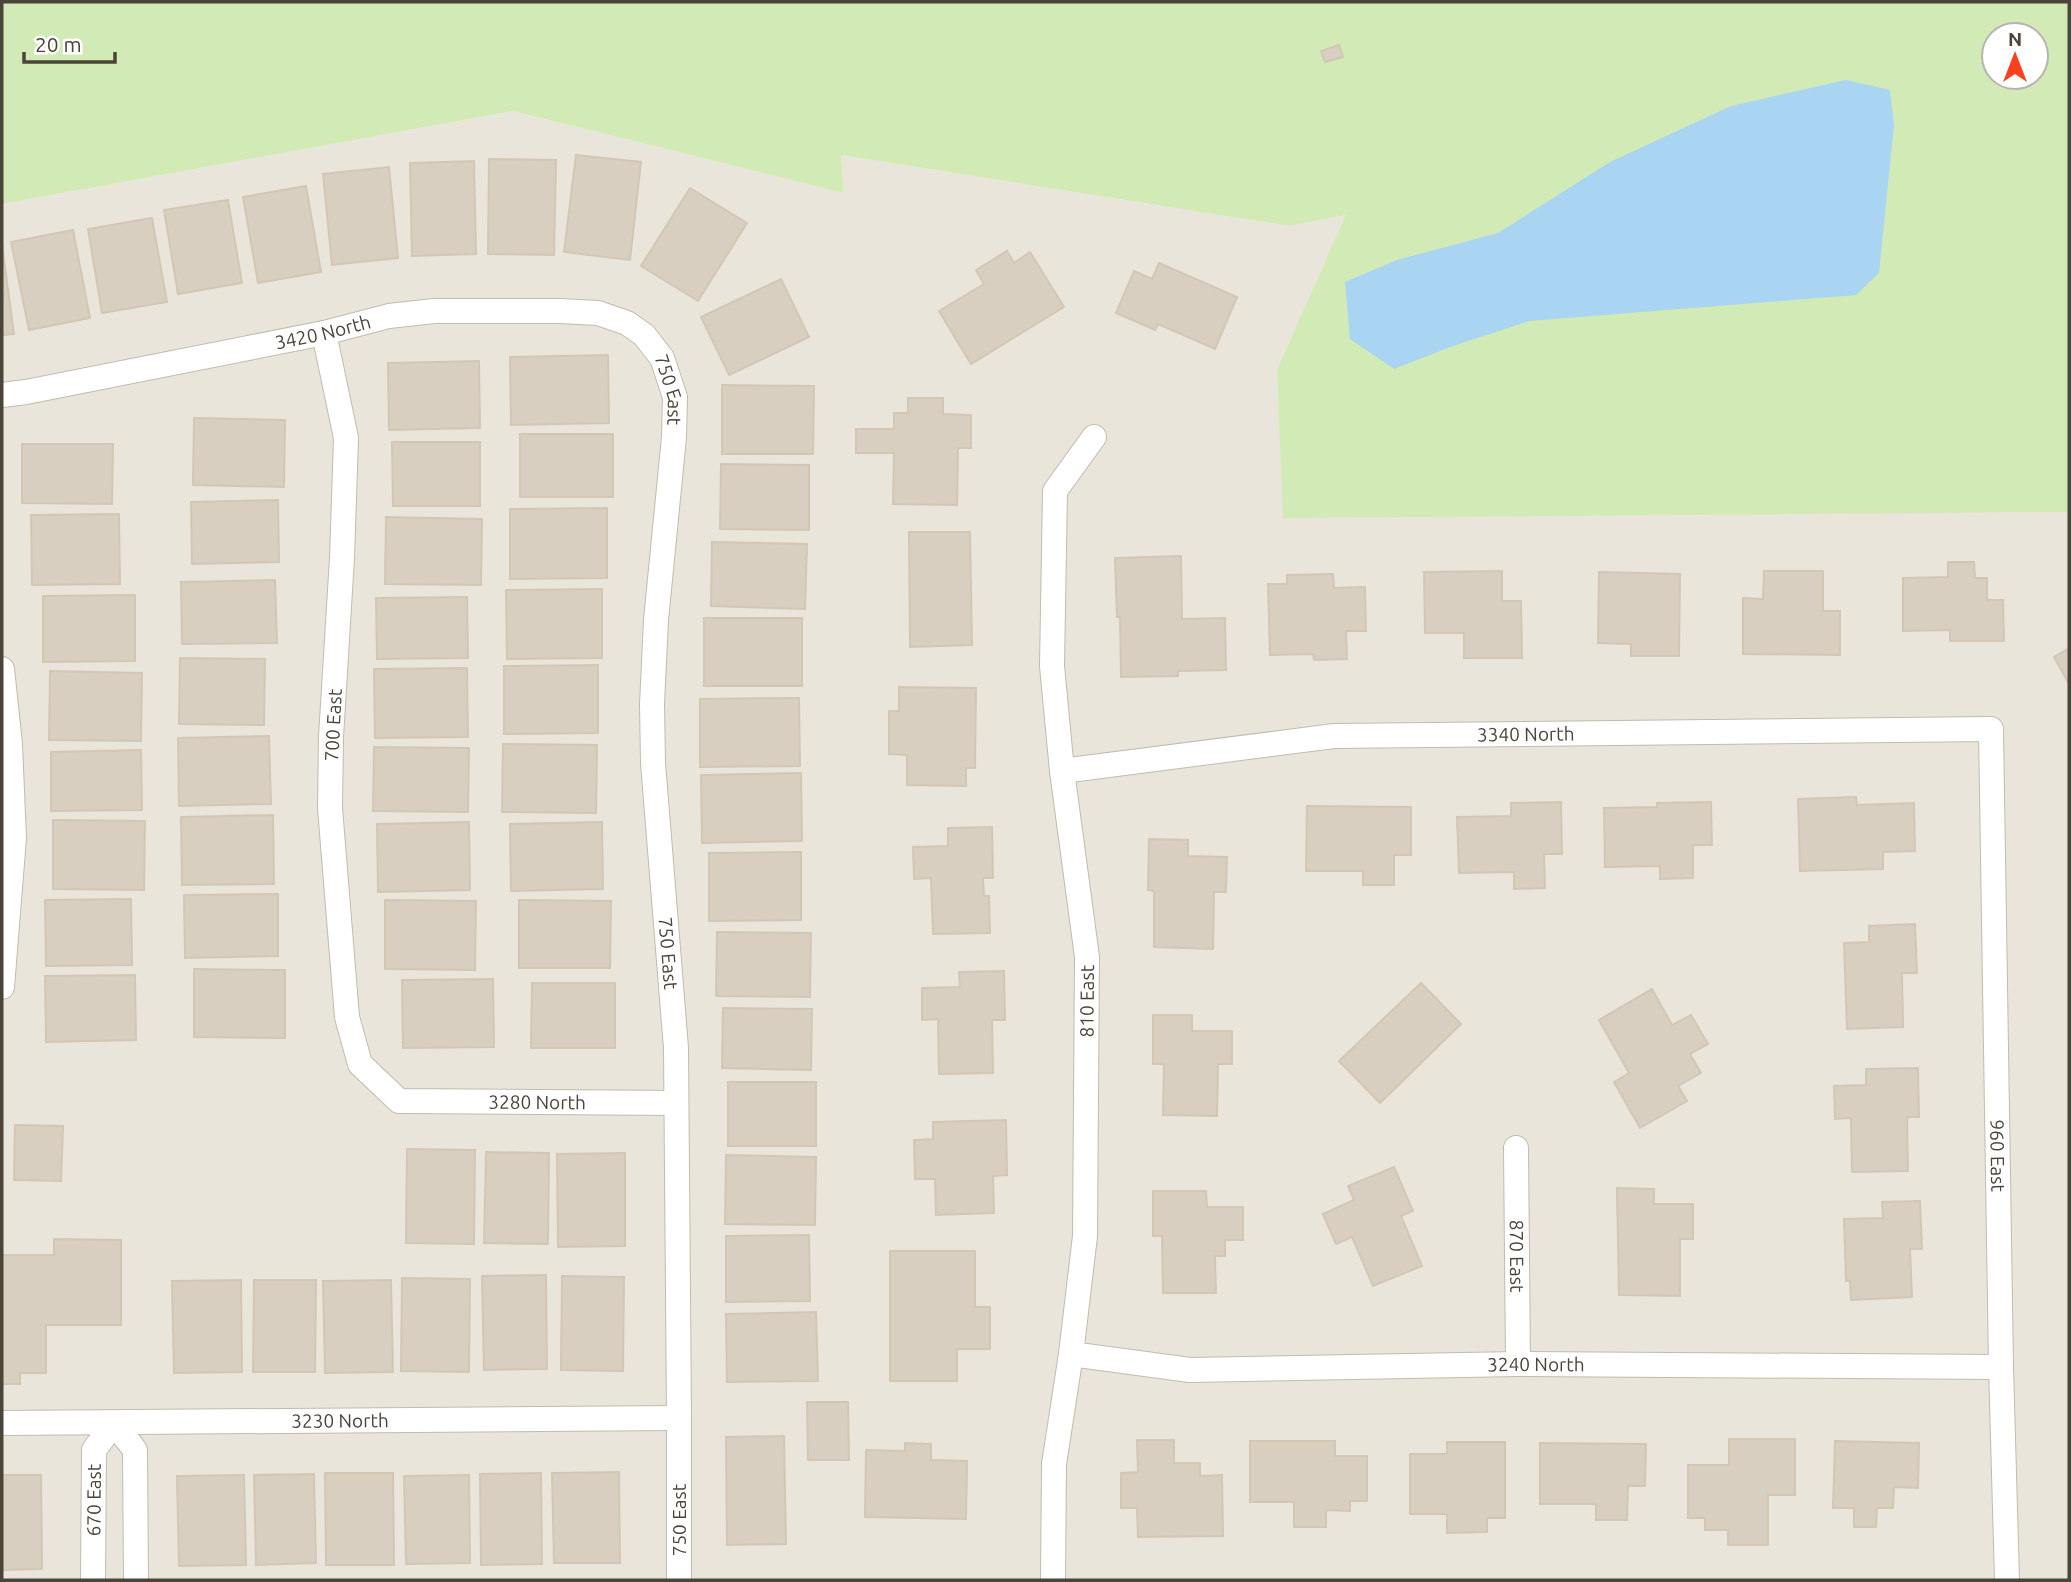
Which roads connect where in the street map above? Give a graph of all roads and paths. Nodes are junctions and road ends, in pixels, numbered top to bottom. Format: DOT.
graph roads {
  1 [pos="324,333"];
  2 [pos="644,335"];
  3 [pos="2,395"];
  4 [pos="1094,437"];
  5 [pos="2,669"];
  6 [pos="1991,729"];
  7 [pos="1062,771"];
  8 [pos="2,988"];
  9 [pos="398,1101"];
  10 [pos="676,1103"];
  11 [pos="1517,1148"];
  12 [pos="1071,1354"];
  13 [pos="1518,1364"];
  14 [pos="2001,1367"];
  15 [pos="679,1418"];
  16 [pos="2,1423"];
  17 [pos="114,1423"];
  18 [pos="93,1580"];
  19 [pos="136,1580"];
  20 [pos="678,1580"];
  21 [pos="1053,1580"];
  22 [pos="2007,1580"];
  1 -- 2 [label="street, 3420 North"];
  1 -- 3 [label="street, 3420 North"];
  1 -- 9 [label="street, 700 East"];
  2 -- 10 [label="street, 750 East"];
  4 -- 7 [label="street, 810 East"];
  5 -- 8 [label="street"];
  6 -- 7 [label="street, 3340 North"];
  6 -- 14 [label="street, 960 East"];
  7 -- 12 [label="street, 810 East"];
  9 -- 10 [label="street, 3280 North"];
  10 -- 15 [label="street, 750 East"];
  11 -- 13 [label="street, 870 East"];
  12 -- 13 [label="street, 3240 North"];
  12 -- 21 [label="street, 810 East"];
  13 -- 14 [label="street, 3240 North"];
  14 -- 22 [label="street, 960 East"];
  15 -- 17 [label="street, 3230 North"];
  15 -- 20 [label="street, 750 East"];
  16 -- 17 [label="street, 3230 North"];
  17 -- 18 [label="street, 670 East"];
  17 -- 19 [label="street"];
}
